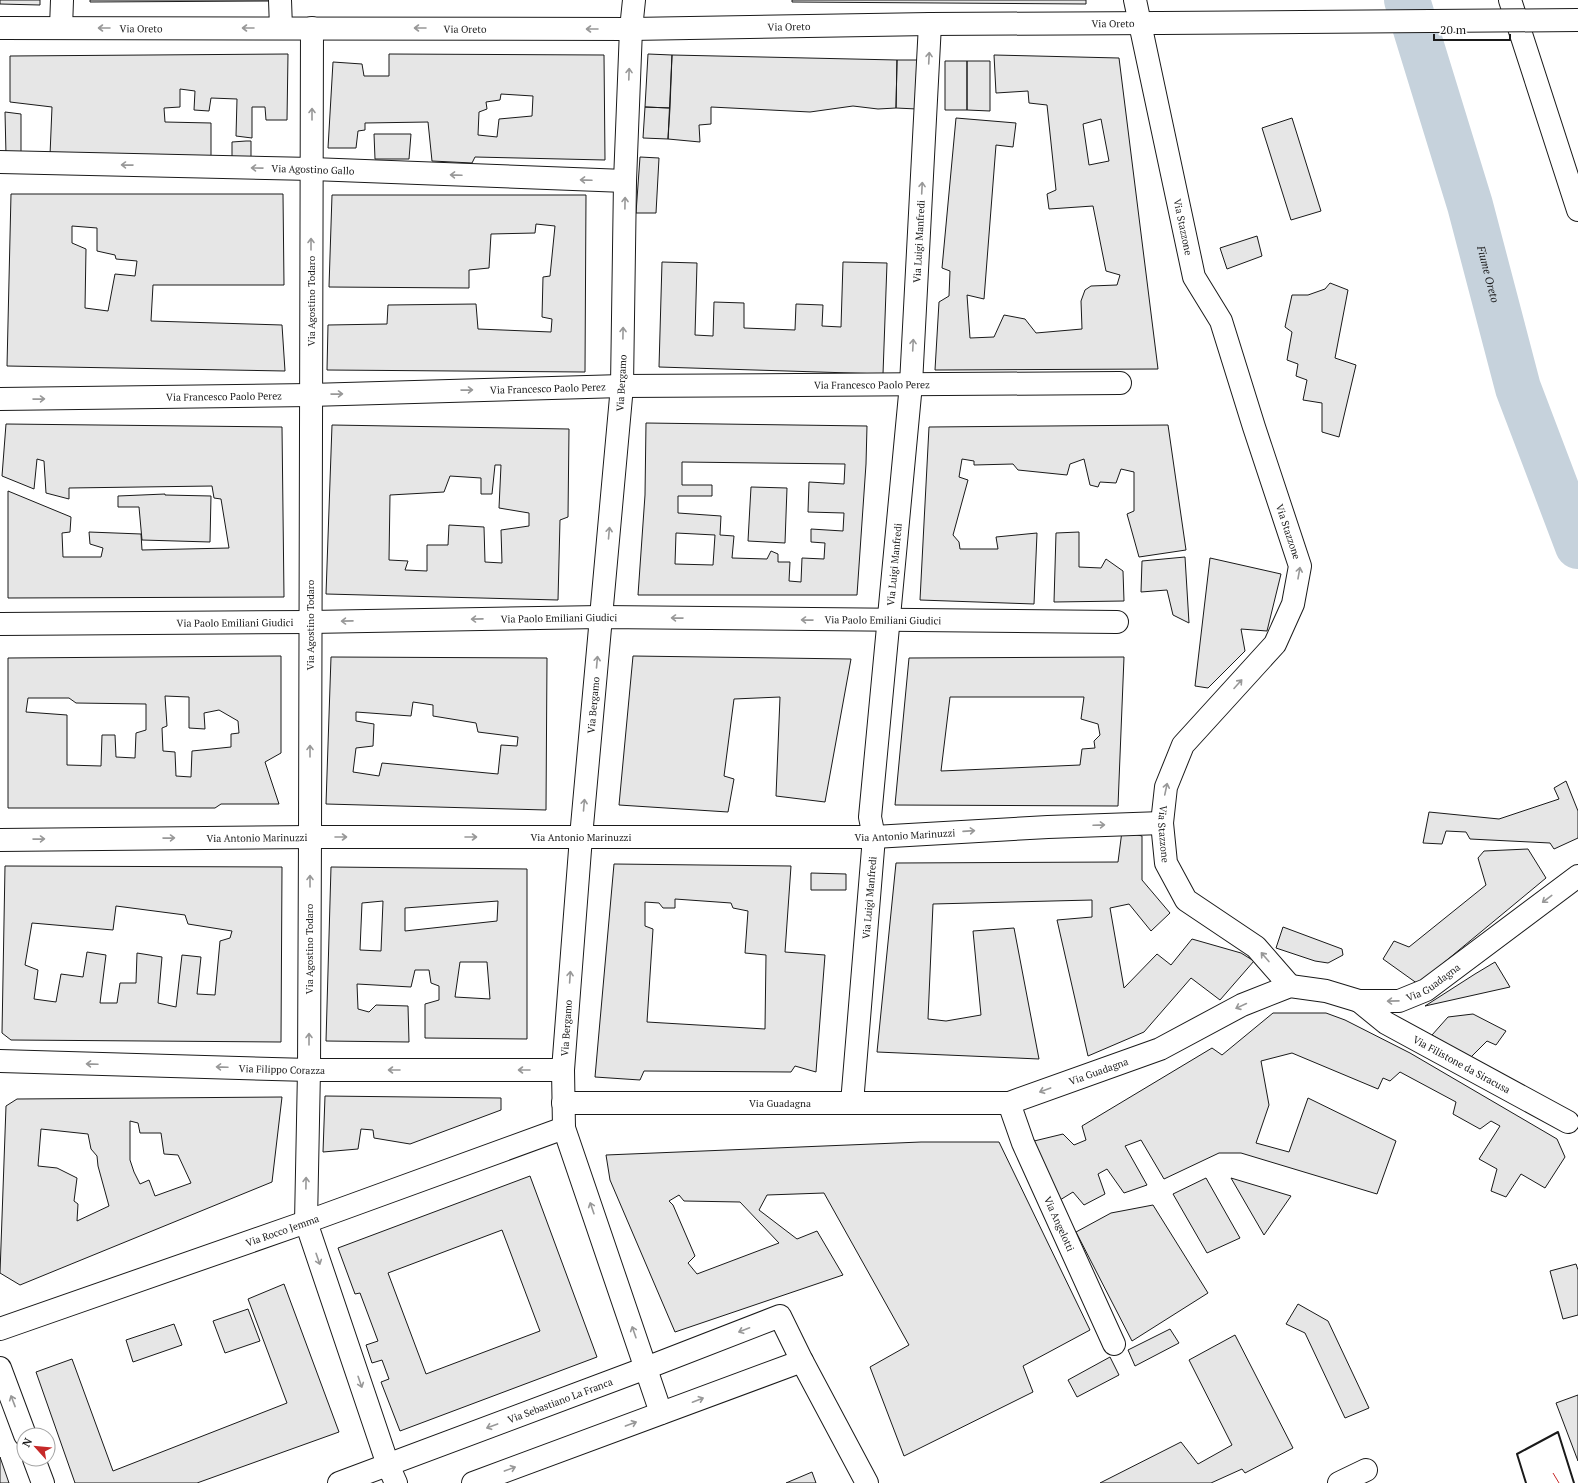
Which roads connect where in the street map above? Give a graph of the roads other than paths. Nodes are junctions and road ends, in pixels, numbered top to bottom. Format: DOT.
graph roads {
  1 [pos="62,0"];
  2 [pos="280,0"];
  3 [pos="634,0"];
  4 [pos="1135,0"];
  5 [pos="1510,0"];
  6 [pos="1578,20"];
  7 [pos="1150,23"];
  8 [pos="930,24"];
  9 [pos="0,28"];
  10 [pos="61,28"];
  11 [pos="281,28"];
  12 [pos="312,28"];
  13 [pos="631,29"];
  14 [pos="0,162"];
  15 [pos="312,169"];
  16 [pos="625,181"];
  17 [pos="1578,210"];
  18 [pos="1120,383"];
  19 [pos="911,384"];
  20 [pos="622,386"];
  21 [pos="310,395"];
  22 [pos="0,399"];
  23 [pos="601,617"];
  24 [pos="888,621"];
  25 [pos="310,622"];
  26 [pos="1117,622"];
  27 [pos="0,624"];
  28 [pos="1162,823"];
  29 [pos="310,837"];
  30 [pos="581,837"];
  31 [pos="874,837"];
  32 [pos="0,840"];
  33 [pos="1578,876"];
  34 [pos="1290,986"];
  35 [pos="1359,1001"];
  36 [pos="0,1061"];
  37 [pos="309,1070"];
  38 [pos="563,1070"];
  39 [pos="563,1103"];
  40 [pos="852,1103"];
  41 [pos="1009,1103"];
  42 [pos="1568,1122"];
  43 [pos="564,1128"];
  44 [pos="306,1222"];
  45 [pos="0,1329"];
  46 [pos="1114,1344"];
  47 [pos="802,1361"];
  48 [pos="0,1368"];
  49 [pos="646,1368"];
  50 [pos="661,1413"];
  51 [pos="22,1427"];
  52 [pos="37,1467"];
  53 [pos="1366,1470"];
  54 [pos="392,1474"];
  55 [pos="43,1483"];
  56 [pos="338,1483"];
  57 [pos="473,1483"];
  58 [pos="867,1483"];
  59 [pos="1339,1483"];
  1 -- 10 [label="street"];
  2 -- 11 [label="street"];
  3 -- 13 [label="street, Via Bergamo"];
  4 -- 7 [label="street, Via Stazzone"];
  5 -- 17 [label="street"];
  6 -- 7 [label="street, Via Oreto, bridge"];
  7 -- 8 [label="street, Via Oreto"];
  28 -- 7 [label="street, Via Stazzone, one-way"];
  8 -- 13 [label="street, Via Oreto"];
  19 -- 8 [label="street, Via Luigi Manfredi, one-way"];
  9 -- 10 [label="street, Via Oreto"];
  11 -- 10 [label="street, Via Oreto, one-way"];
  11 -- 12 [label="street, Via Oreto"];
  13 -- 12 [label="street, Via Oreto, one-way"];
  15 -- 12 [label="street, Via Agostino Todaro, one-way"];
  16 -- 13 [label="street, Via Bergamo, one-way"];
  15 -- 14 [label="street, Via Agostino Gallo, one-way"];
  16 -- 15 [label="street, Via Agostino Gallo, one-way"];
  21 -- 15 [label="street, Via Agostino Todaro, one-way"];
  20 -- 16 [label="street, Via Bergamo, one-way"];
  18 -- 19 [label="street, Via Francesco Paolo Perez"];
  19 -- 20 [label="street, Via Francesco Paolo Perez"];
  19 -- 24 [label="street, Via Luigi Manfredi"];
  21 -- 20 [label="street, Via Francesco Paolo Perez, one-way"];
  23 -- 20 [label="street, Via Bergamo, one-way"];
  22 -- 21 [label="street, Via Francesco Paolo Perez, one-way"];
  21 -- 25 [label="street, Via Agostino Todaro"];
  24 -- 23 [label="street, Via Paolo Emiliani Giudici, one-way"];
  23 -- 25 [label="street, Via Paolo Emiliani Giudici, one-way"];
  30 -- 23 [label="street, Via Bergamo, one-way"];
  24 -- 26 [label="street, Via Paolo Emiliani Giudici"];
  24 -- 31 [label="street, Via Luigi Manfredi"];
  25 -- 27 [label="street, Via Paolo Emiliani Giudici"];
  29 -- 25 [label="street, Via Agostino Todaro, one-way"];
  31 -- 28 [label="street, Via Antonio Marinuzzi, one-way"];
  34 -- 28 [label="street, Via Stazzone, one-way"];
  29 -- 30 [label="street, Via Antonio Marinuzzi, one-way"];
  32 -- 29 [label="street, Via Antonio Marinuzzi, one-way"];
  37 -- 29 [label="street, Via Agostino Todaro, one-way"];
  30 -- 31 [label="street, Via Antonio Marinuzzi"];
  38 -- 30 [label="street, Via Bergamo, one-way"];
  31 -- 40 [label="street, Via Luigi Manfredi"];
  33 -- 35 [label="street, Via Guadagna, one-way"];
  34 -- 35 [label="street, Via Guadagna"];
  34 -- 41 [label="street, Via Guadagna, one-way"];
  35 -- 42 [label="street, Via Filistone da Siracusa"];
  37 -- 36 [label="street, Via Filippo Corazza, one-way"];
  38 -- 37 [label="street, Via Filippo Corazza, one-way"];
  44 -- 37 [label="street, Via Agostino Todaro, one-way"];
  38 -- 39 [label="street, Via Bergamo"];
  39 -- 40 [label="street, Via Guadagna"];
  39 -- 43 [label="street, Via Bergamo"];
  40 -- 41 [label="street, Via Guadagna"];
  41 -- 46 [label="street, Via Angelotti"];
  43 -- 44 [label="street, Via Rocco Jemma"];
  49 -- 43 [label="street, Via Bergamo, one-way"];
  44 -- 45 [label="street, Via Rocco Jemma"];
  44 -- 54 [label="street, Via Agostino Todaro, one-way"];
  47 -- 49 [label="street, Via Sebastiano La Franca, one-way"];
  50 -- 47 [label="street, one-way"];
  47 -- 58 [label="street"];
  51 -- 48 [label="street, one-way"];
  49 -- 50 [label="street, Via Bergamo"];
  49 -- 54 [label="street, Via Sebastiano La Franca, one-way"];
  57 -- 50 [label="street, one-way"];
  52 -- 55 [label="street"];
  53 -- 59 [label="street"];
  54 -- 56 [label="street, Via Sebastiano La Franca"];
}
